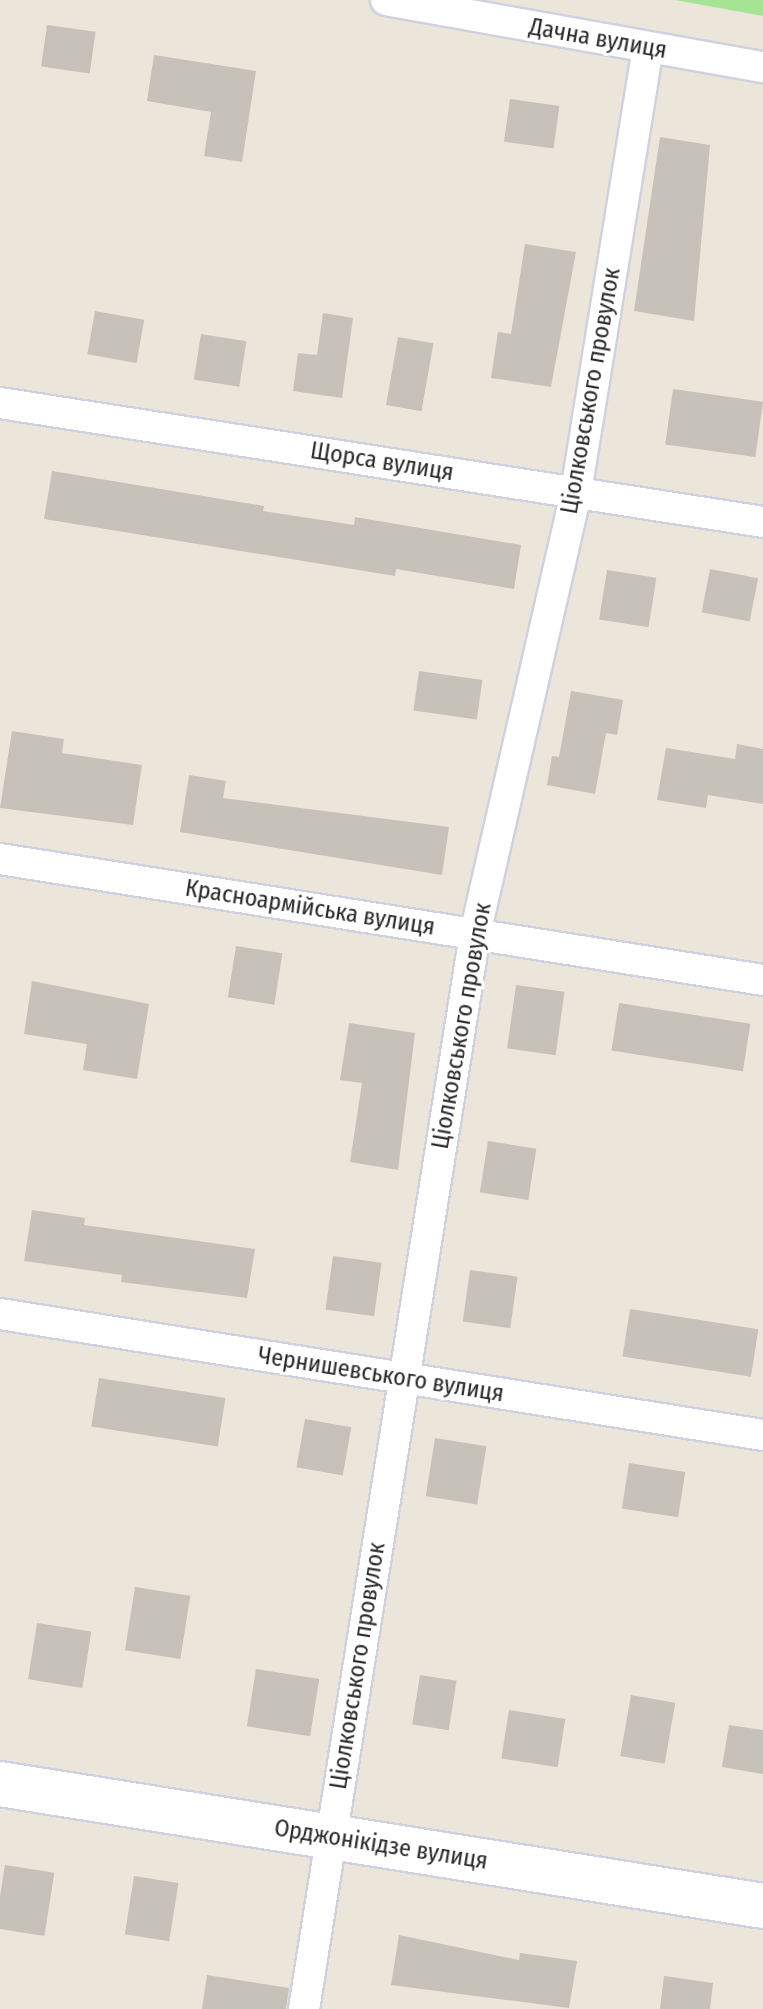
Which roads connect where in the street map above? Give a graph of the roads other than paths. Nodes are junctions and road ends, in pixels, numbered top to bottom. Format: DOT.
graph roads {
  1 [pos="386,0"];
  2 [pos="648,49"];
  3 [pos="763,67"];
  4 [pos="0,403"];
  5 [pos="576,492"];
  6 [pos="763,522"];
  7 [pos="0,859"];
  8 [pos="475,934"];
  9 [pos="763,980"];
  10 [pos="0,1314"];
  11 [pos="403,1378"];
  12 [pos="763,1435"];
  13 [pos="0,1784"];
  14 [pos="331,1837"];
  15 [pos="763,1906"];
  16 [pos="304,2009"];
  1 -- 2 [label="street, Дачна вулиця"];
  2 -- 3 [label="street, Дачна вулиця"];
  2 -- 5 [label="street, Ціолковського провулок"];
  4 -- 5 [label="street, Щорса вулиця"];
  5 -- 6 [label="street, Щорса вулиця"];
  5 -- 8 [label="street, Ціолковського провулок"];
  7 -- 8 [label="street, Красноармійська вулиця"];
  8 -- 9 [label="street, Красноармійська вулиця"];
  8 -- 11 [label="street, Ціолковського провулок"];
  10 -- 11 [label="street, Чернишевського вулиця"];
  11 -- 12 [label="street, Чернишевського вулиця"];
  11 -- 14 [label="street, Ціолковського провулок"];
  13 -- 14 [label="main road, Орджонікідзе вулиця"];
  14 -- 15 [label="main road, Орджонікідзе вулиця"];
  14 -- 16 [label="street, Ціолковського провулок"];
}
